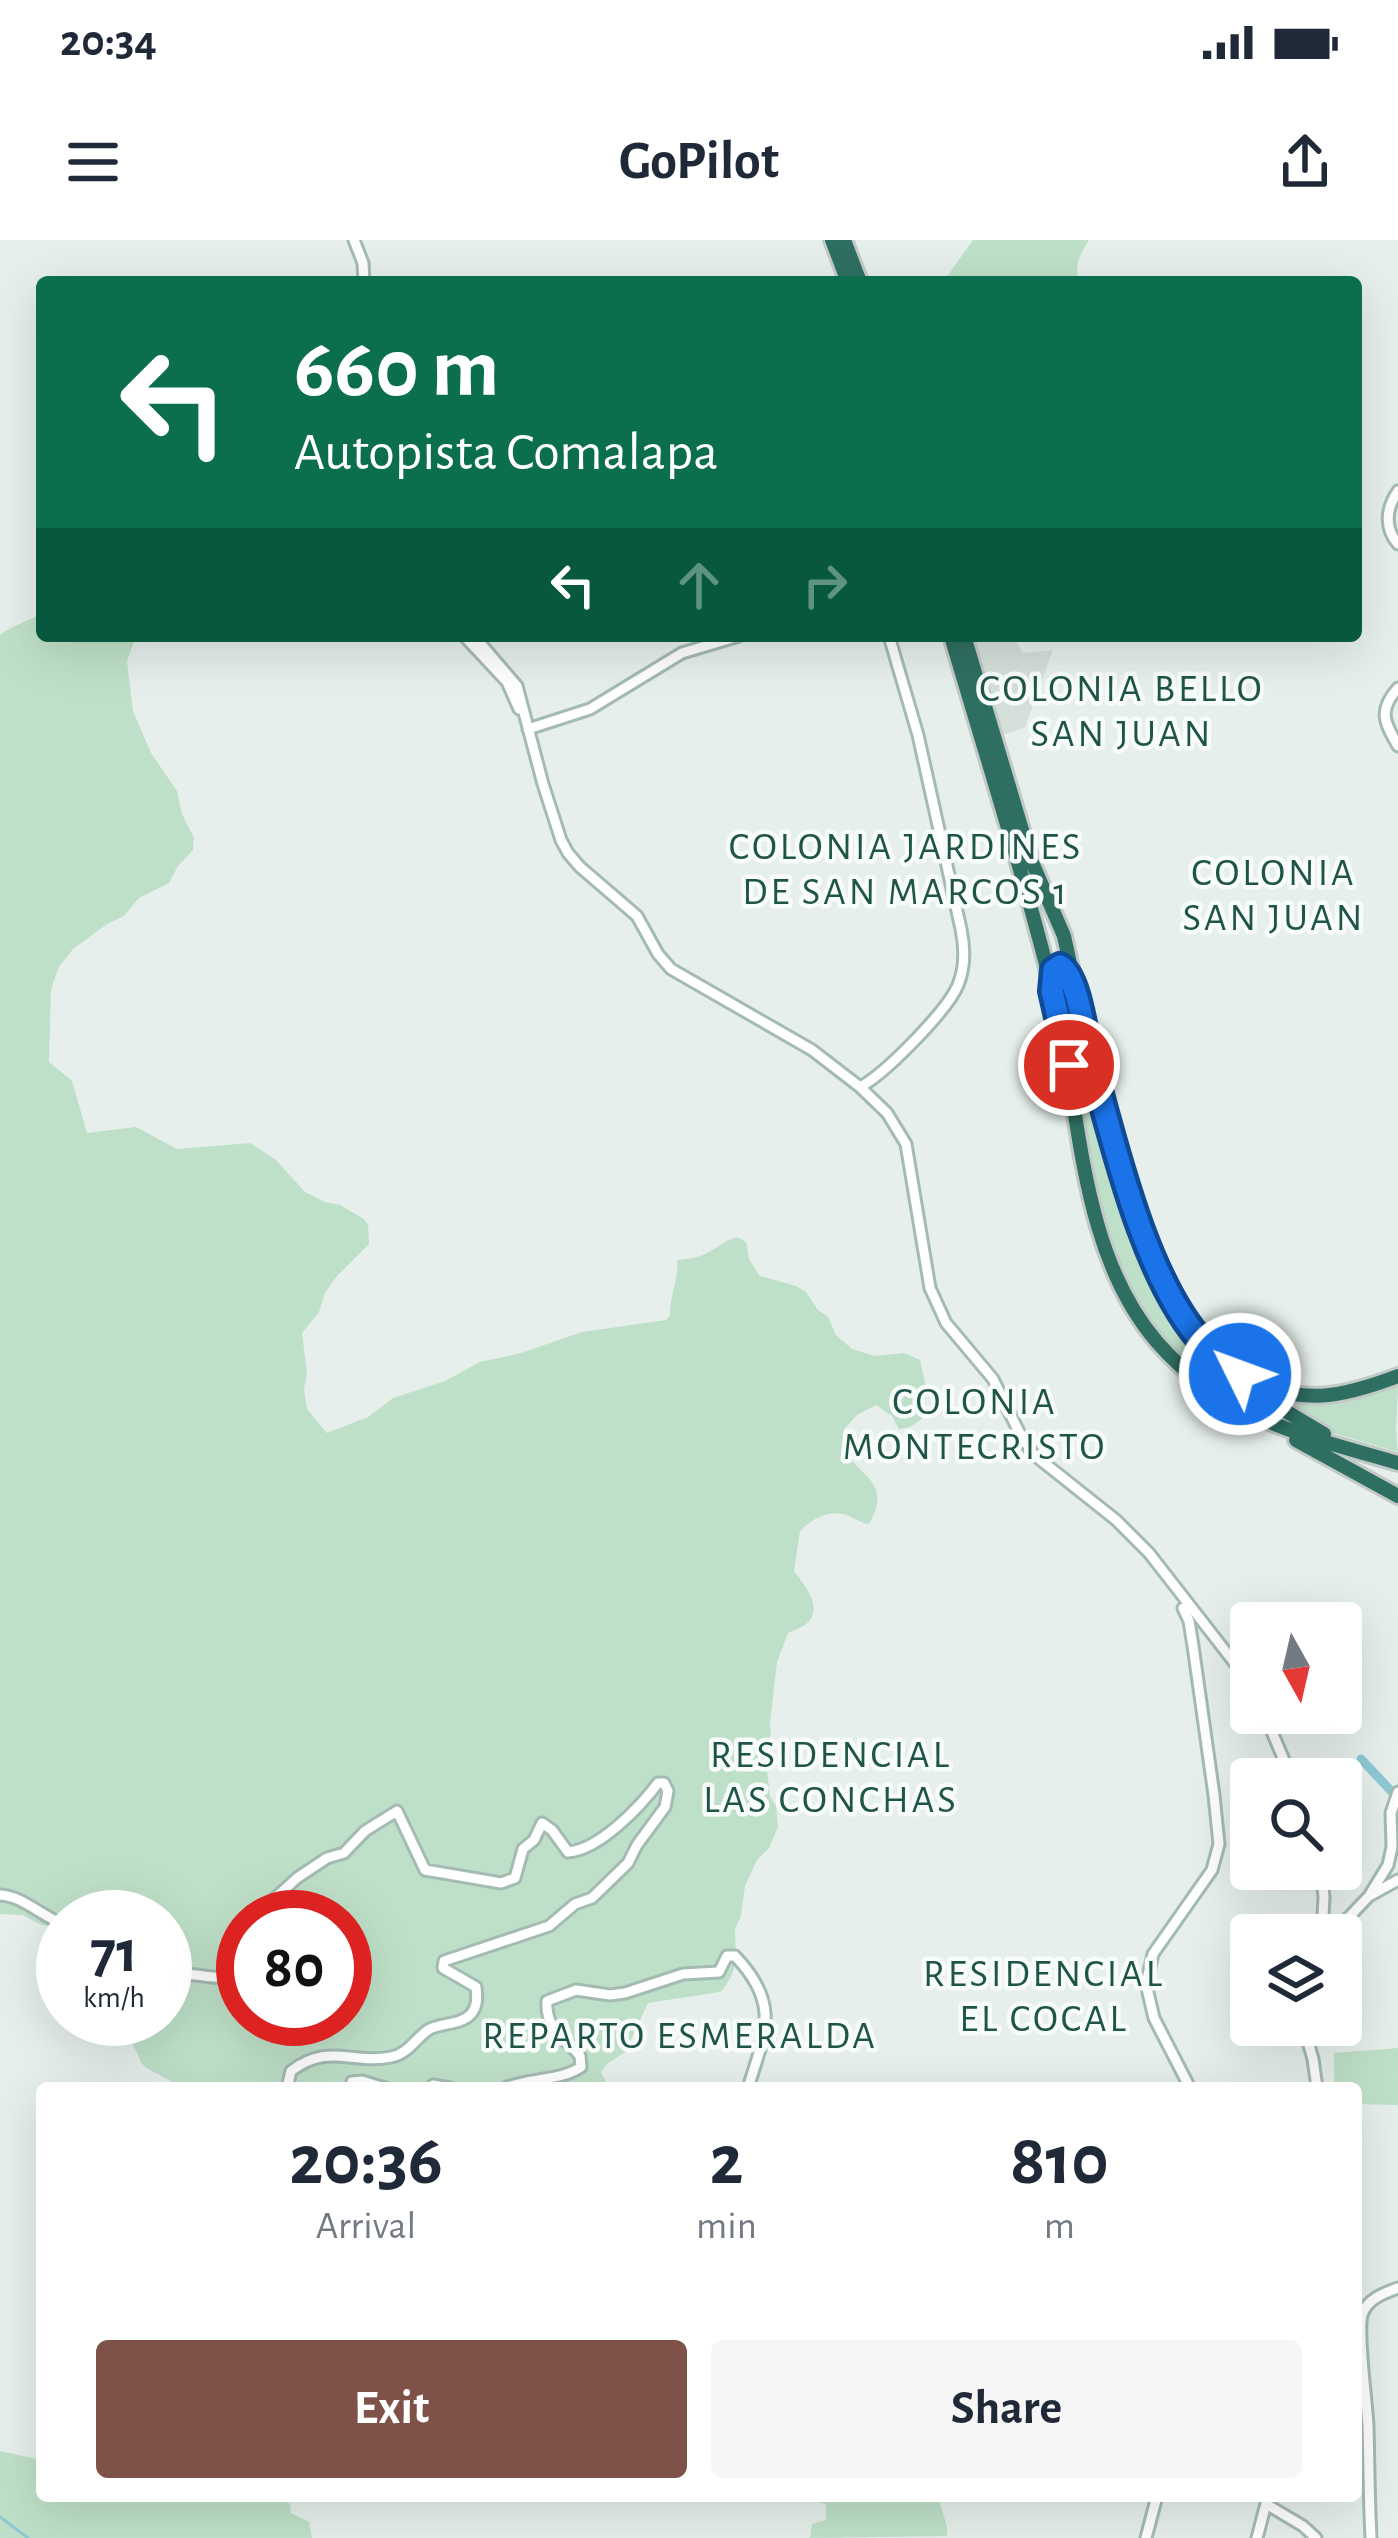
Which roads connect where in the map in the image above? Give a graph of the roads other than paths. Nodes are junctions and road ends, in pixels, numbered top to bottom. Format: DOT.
graph roads {
  1 [pos="832,240"];
  2 [pos="844,240"];
  3 [pos="360,243"];
  4 [pos="363,276"];
  5 [pos="846,276"];
  6 [pos="858,276"];
  7 [pos="1398,491"];
  8 [pos="1398,544"];
  9 [pos="474,642"];
  10 [pos="474,642"];
  11 [pos="719,642"];
  12 [pos="892,642"];
  13 [pos="953,642"];
  14 [pos="966,642"];
  15 [pos="1398,688"];
  16 [pos="527,724"];
  17 [pos="1398,746"];
  18 [pos="1051,902"];
  19 [pos="1034,923"];
  20 [pos="1052,991"];
  21 [pos="1075,991"];
  22 [pos="860,1088"];
  23 [pos="1204,1344"];
  24 [pos="1394,1378"];
  25 [pos="1254,1418"];
  26 [pos="1398,1460"];
  27 [pos="1398,1496"];
  28 [pos="1178,1591"];
  29 [pos="1214,1639"];
  30 [pos="1193,1646"];
  31 [pos="1230,1658"];
  32 [pos="1398,1792"];
  33 [pos="1394,1843"];
  34 [pos="1398,1858"];
  35 [pos="1398,1880"];
  36 [pos="282,1890"];
  37 [pos="1323,1890"];
  38 [pos="0,1895"];
  39 [pos="1369,1896"];
  40 [pos="1324,1898"];
  41 [pos="36,1910"];
  42 [pos="1323,1914"];
  43 [pos="1328,1914"];
  44 [pos="1349,1914"];
  45 [pos="1309,2046"];
  46 [pos="288,2082"];
  47 [pos="526,2082"];
  48 [pos="750,2082"];
  49 [pos="1187,2082"];
  50 [pos="1316,2082"];
  51 [pos="1398,2288"];
  52 [pos="1362,2319"];
  53 [pos="1362,2336"];
  54 [pos="1155,2502"];
  55 [pos="1265,2506"];
  56 [pos="1146,2538"];
  57 [pos="1257,2538"];
  58 [pos="1316,2538"];
  59 [pos="1371,2538"];
  1 -- 5 [label="highway"];
  2 -- 6 [label="highway"];
  3 -- 4 [label="main road"];
  7 -- 8 [label="main road"];
  9 -- 16 [label="main road"];
  10 -- 16 [label="main road"];
  11 -- 16 [label="main road"];
  12 -- 22 [label="main road"];
  13 -- 19 [label="highway"];
  14 -- 18 [label="highway"];
  15 -- 17 [label="main road"];
  16 -- 22 [label="main road"];
  18 -- 19 [label="highway"];
  18 -- 21 [label="highway"];
  19 -- 20 [label="highway"];
  20 -- 21 [label="highway"];
  20 -- 25 [label="highway"];
  21 -- 23 [label="highway"];
  22 -- 28 [label="main road"];
  23 -- 24 [label="highway"];
  23 -- 26 [label="highway"];
  25 -- 26 [label="highway"];
  25 -- 27 [label="highway"];
  28 -- 29 [label="main road"];
  28 -- 30 [label="main road"];
  29 -- 30 [label="main road"];
  29 -- 31 [label="main road"];
  30 -- 49 [label="main road"];
  32 -- 33 [label="main road"];
  33 -- 34 [label="main road"];
  33 -- 39 [label="main road"];
  35 -- 39 [label="main road"];
  36 -- 46 [label="main road"];
  37 -- 40 [label="main road"];
  38 -- 41 [label="main road"];
  39 -- 44 [label="main road"];
  40 -- 42 [label="main road"];
  40 -- 43 [label="main road"];
  45 -- 50 [label="main road"];
  47 -- 48 [label="main road"];
  51 -- 52 [label="main road"];
  53 -- 59 [label="main road"];
  54 -- 56 [label="main road"];
  55 -- 57 [label="main road"];
  55 -- 58 [label="main road"];
}
